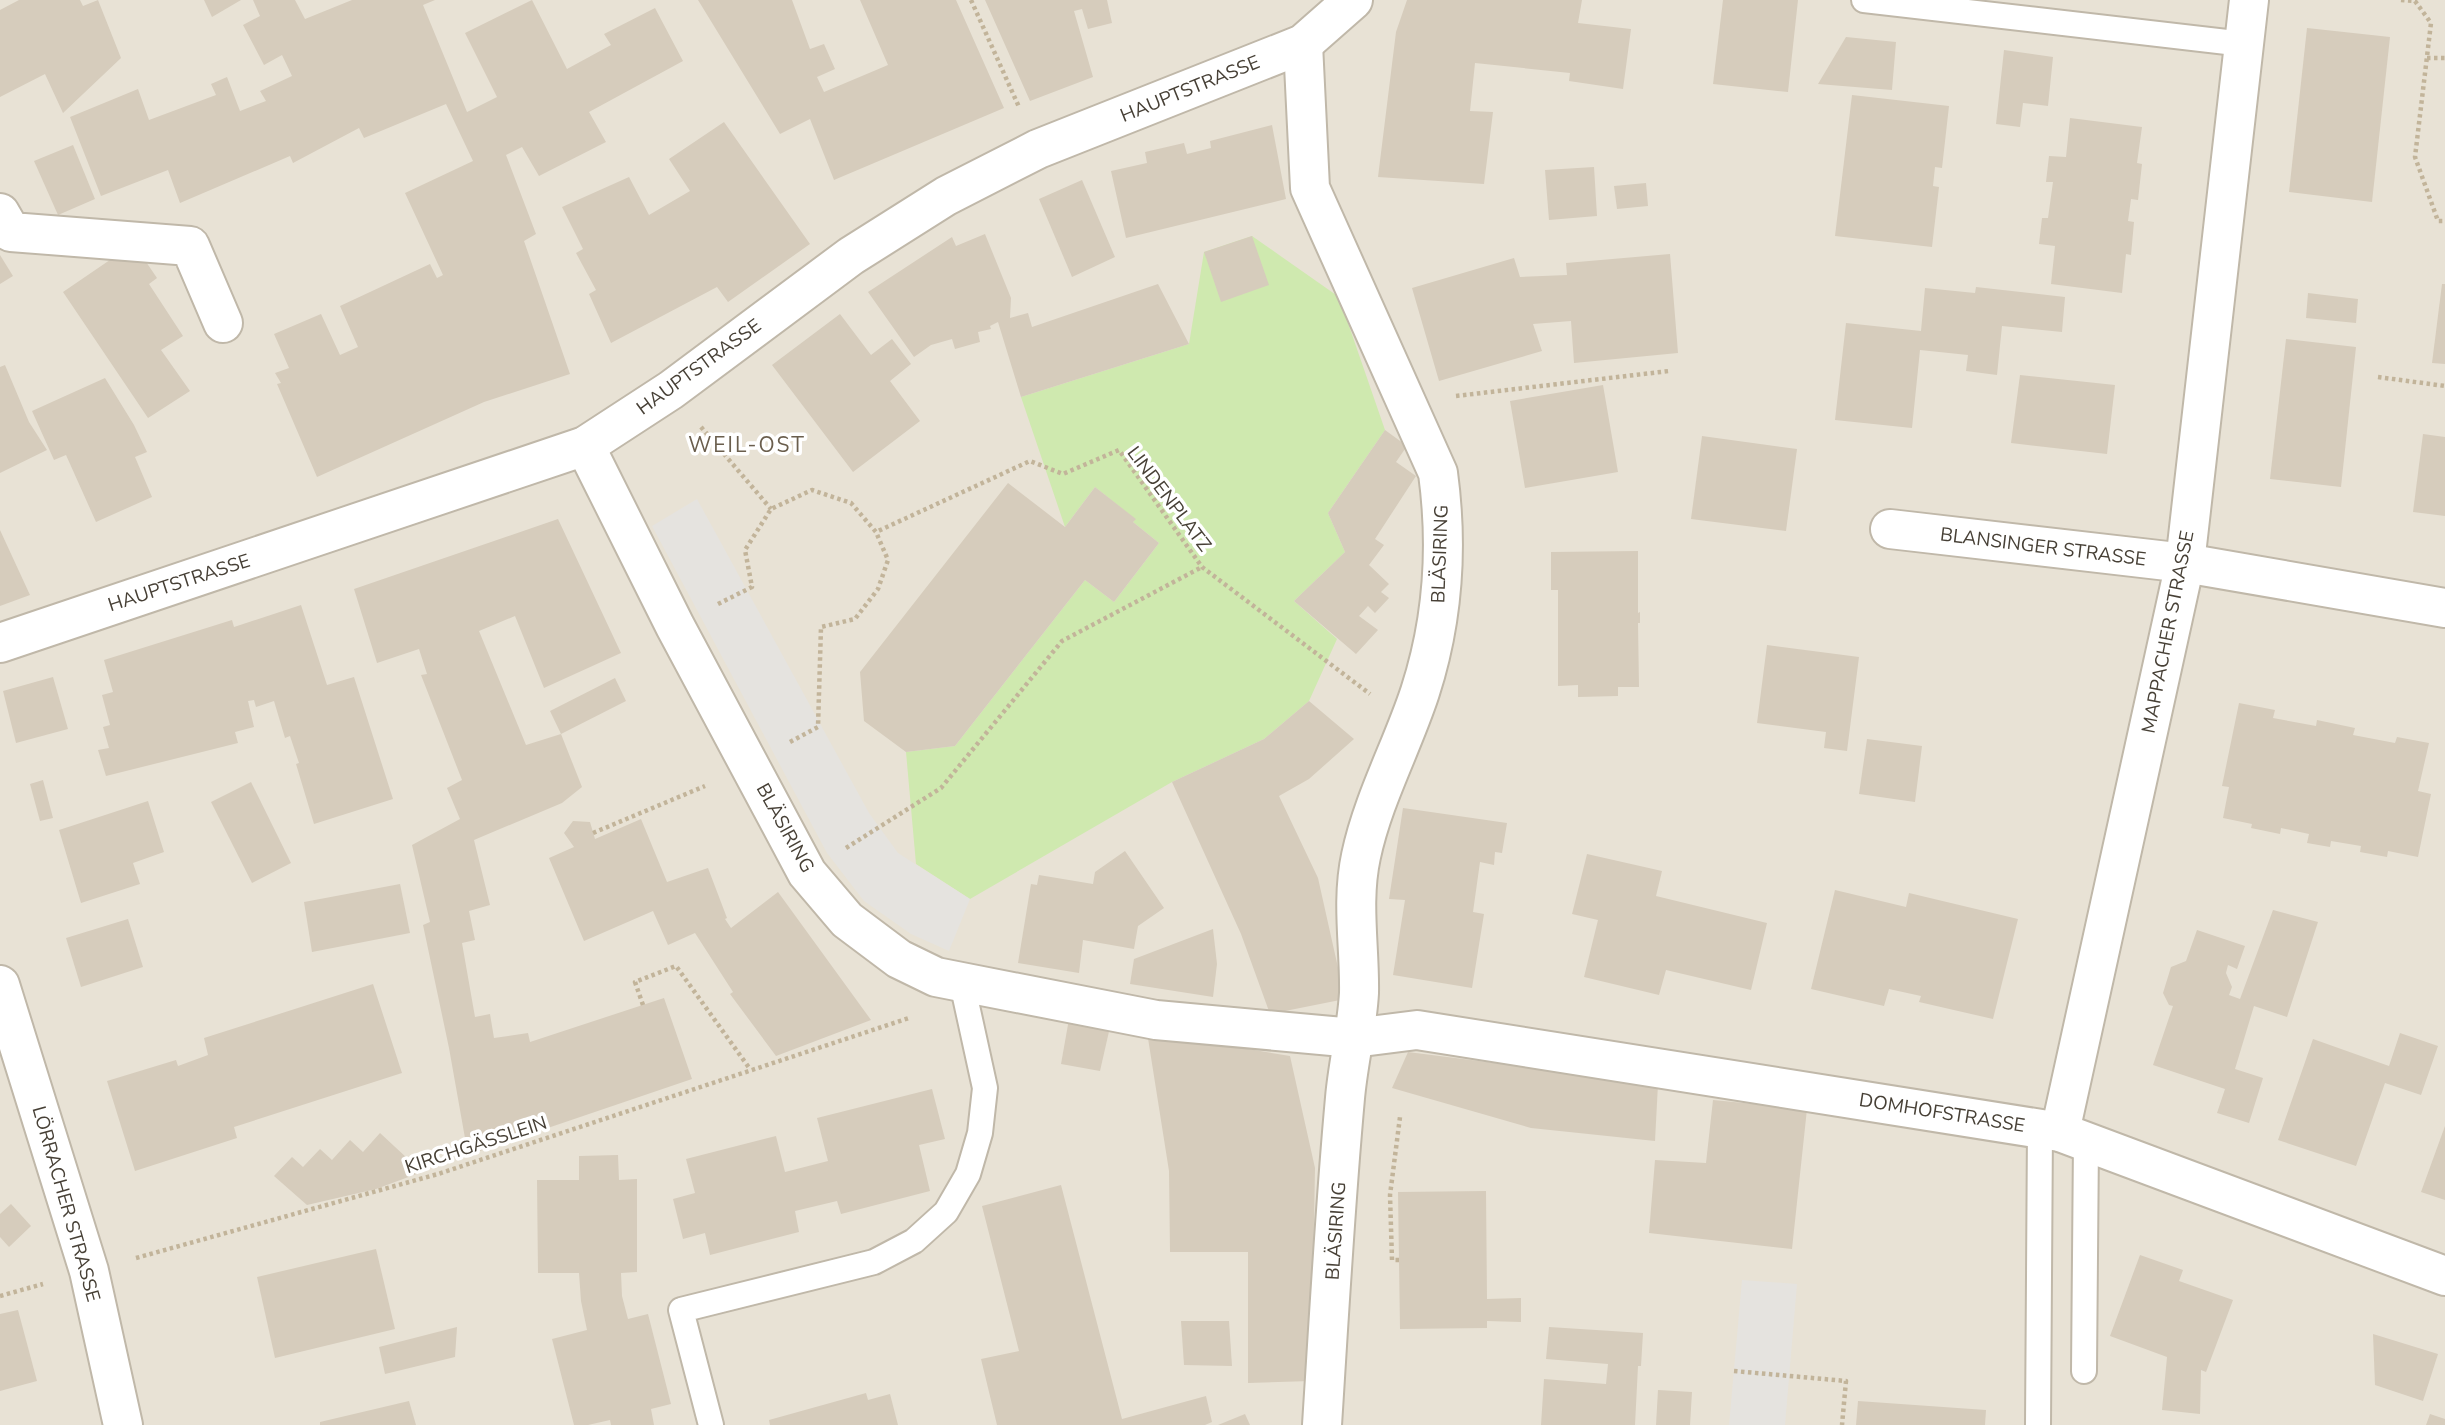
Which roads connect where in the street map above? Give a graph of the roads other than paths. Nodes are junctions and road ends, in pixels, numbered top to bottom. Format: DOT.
graph roads {
  1 [pos="1353,0"];
  2 [pos="1864,0"];
  3 [pos="2249,0"];
  4 [pos="1303,44"];
  5 [pos="2244,44"];
  6 [pos="0,213"];
  7 [pos="223,323"];
  8 [pos="584,446"];
  9 [pos="1890,529"];
  10 [pos="2185,563"];
  11 [pos="2445,608"];
  12 [pos="0,643"];
  13 [pos="949,980"];
  14 [pos="0,985"];
  15 [pos="1417,1030"];
  16 [pos="1354,1038"];
  17 [pos="2062,1134"];
  18 [pos="2445,1276"];
  19 [pos="2084,1371"];
  20 [pos="123,1425"];
  21 [pos="710,1425"];
  22 [pos="1322,1425"];
  23 [pos="2038,1425"];
  1 -- 4 [label="street, HAUPTSTRASSE"];
  2 -- 5 [label="lane"];
  3 -- 5 [label="street, MAPPACHER STRASSE"];
  4 -- 8 [label="street, HAUPTSTRASSE"];
  4 -- 16 [label="street, BLÄSIRING"];
  5 -- 10 [label="street, MAPPACHER STRASSE"];
  6 -- 7 [label="street"];
  8 -- 12 [label="street, HAUPTSTRASSE"];
  8 -- 13 [label="street, BLÄSIRING"];
  9 -- 10 [label="street, BLANSINGER STRASSE"];
  10 -- 11 [label="street, BLANSINGER STRASSE"];
  10 -- 17 [label="street, MAPPACHER STRASSE"];
  13 -- 16 [label="street, BLÄSIRING"];
  13 -- 21 [label="lane"];
  14 -- 20 [label="street, LÖRRACHER STRASSE"];
  15 -- 16 [label="street, BLÄSIRING"];
  15 -- 17 [label="street, DOMHOFSTRASSE"];
  16 -- 22 [label="street, BLÄSIRING"];
  17 -- 18 [label="street, DOMHOFSTRASSE"];
  17 -- 19 [label="lane"];
  17 -- 23 [label="lane"];
}
